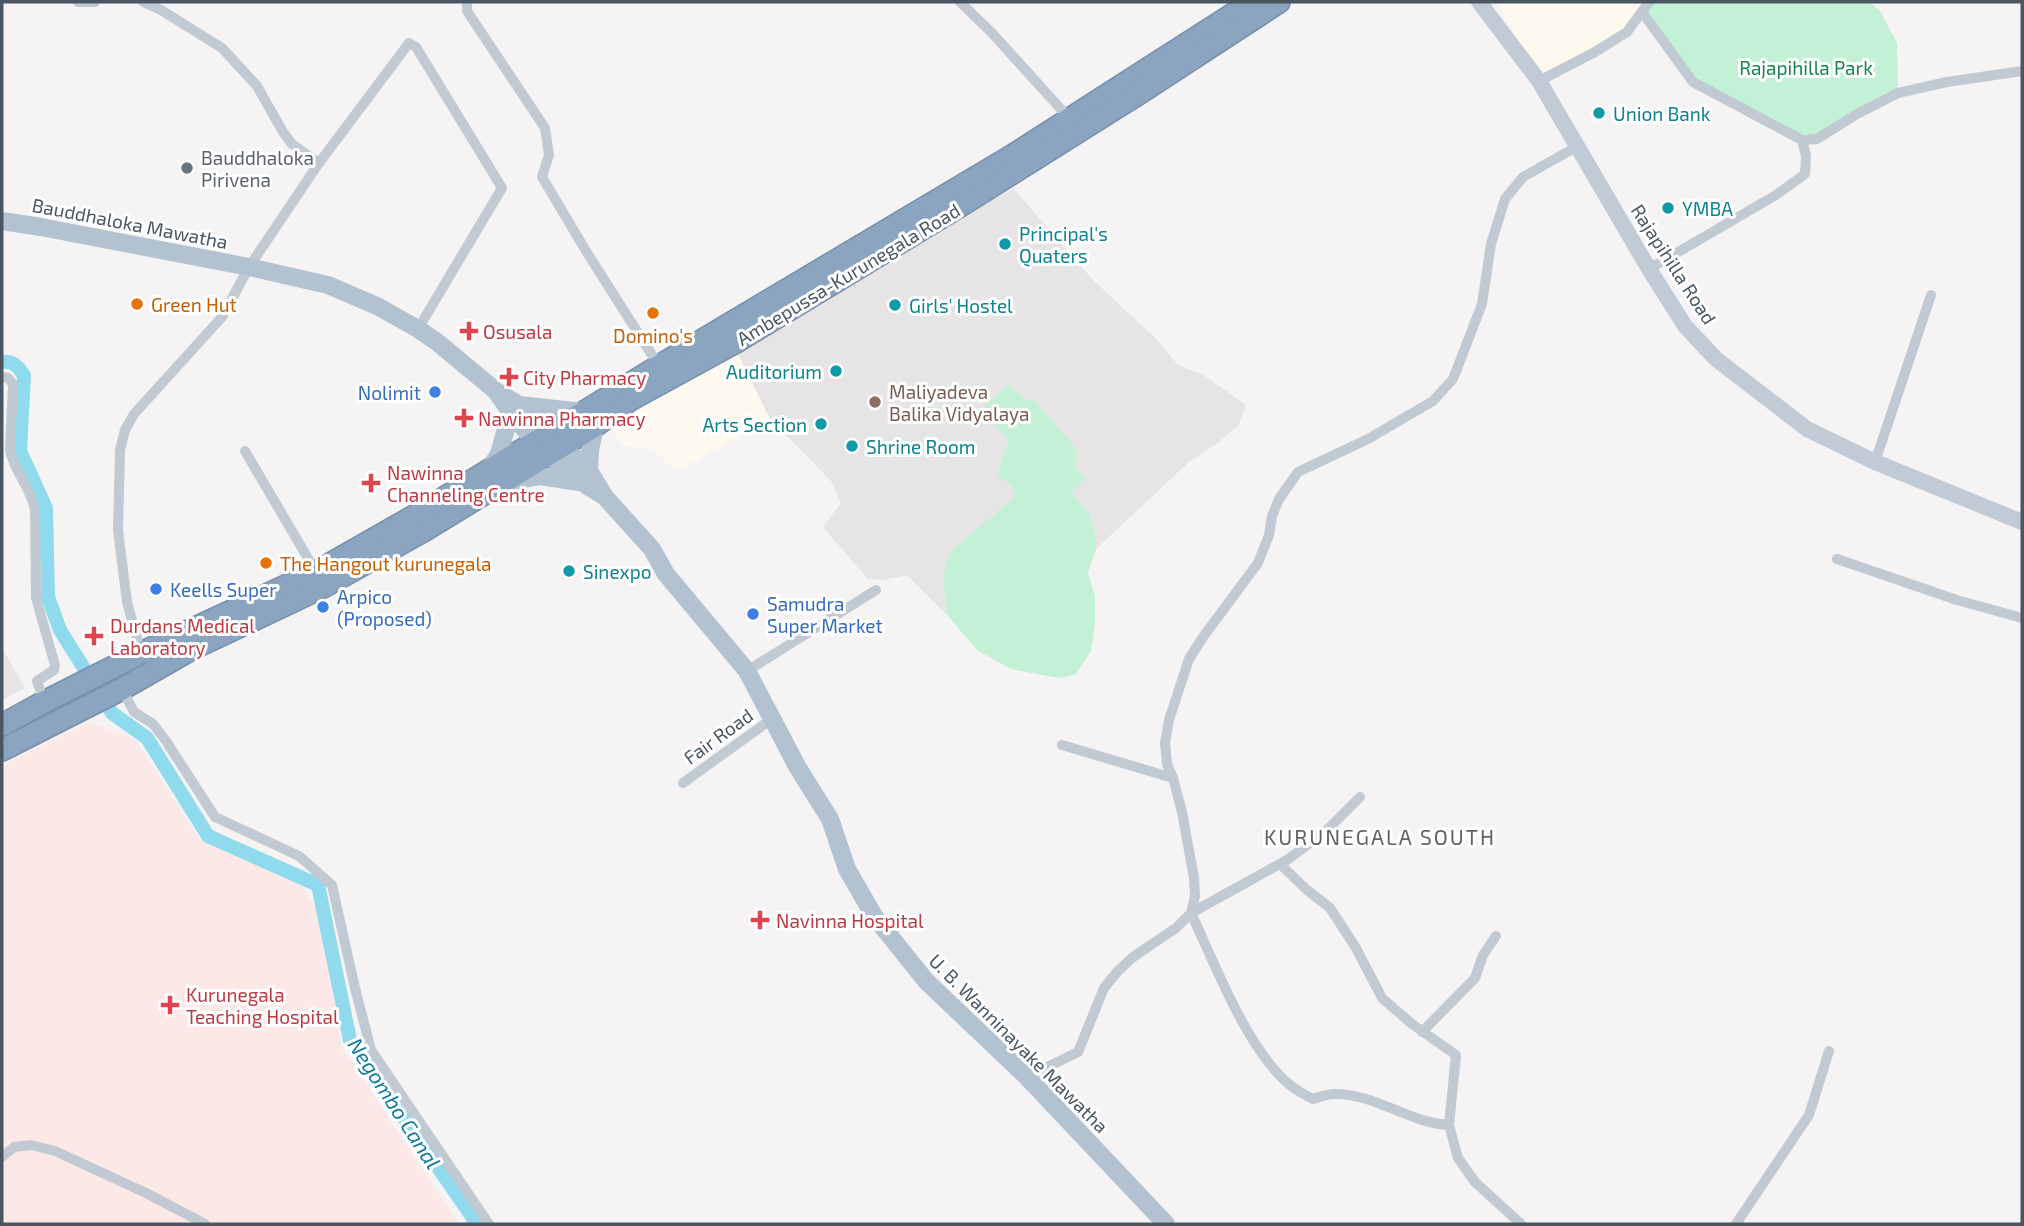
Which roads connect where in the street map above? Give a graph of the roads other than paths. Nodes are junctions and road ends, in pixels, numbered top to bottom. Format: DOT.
graph roads {
  1 [pos="78,2"];
  2 [pos="95,2"];
  3 [pos="143,2"];
  4 [pos="467,2"];
  5 [pos="960,2"];
  6 [pos="1279,2"];
  7 [pos="1479,2"];
  8 [pos="1649,2"];
  9 [pos="1251,6"];
  10 [pos="1642,12"];
  11 [pos="2022,71"];
  12 [pos="1539,81"];
  13 [pos="1069,118"];
  14 [pos="1802,140"];
  15 [pos="1578,146"];
  16 [pos="319,163"];
  17 [pos="2,221"];
  18 [pos="250,267"];
  19 [pos="1649,270"];
  20 [pos="1931,295"];
  21 [pos="418,328"];
  22 [pos="659,366"];
  23 [pos="2,377"];
  24 [pos="515,409"];
  25 [pos="589,419"];
  26 [pos="548,443"];
  27 [pos="245,451"];
  28 [pos="1875,462"];
  29 [pos="584,476"];
  30 [pos="494,477"];
  31 [pos="2022,522"];
  32 [pos="1837,559"];
  33 [pos="316,572"];
  34 [pos="876,590"];
  35 [pos="2022,618"];
  36 [pos="141,653"];
  37 [pos="747,671"];
  38 [pos="122,689"];
  39 [pos="44,702"];
  40 [pos="773,718"];
  41 [pos="2,725"];
  42 [pos="1062,745"];
  43 [pos="2,750"];
  44 [pos="1173,778"];
  45 [pos="683,783"];
  46 [pos="1360,797"];
  47 [pos="1280,864"];
  48 [pos="1191,913"];
  49 [pos="1496,936"];
  50 [pos="1422,1031"];
  51 [pos="1829,1051"];
  52 [pos="1027,1077"];
  53 [pos="1449,1125"];
  54 [pos="2,1157"];
  55 [pos="205,1224"];
  56 [pos="489,1224"];
  57 [pos="1166,1224"];
  58 [pos="1521,1224"];
  59 [pos="1736,1224"];
  1 -- 2 [label="street"];
  3 -- 16 [label="street"];
  4 -- 22 [label="street"];
  5 -- 13 [label="street"];
  6 -- 9 [label="highway, Ambepussa-Kurunegala Road"];
  7 -- 12 [label="street, Rajapihilla Road"];
  8 -- 10 [label="street"];
  9 -- 13 [label="highway, Ambepussa-Kurunegala Road"];
  9 -- 25 [label="highway, Ambepussa-Kurunegala Road"];
  10 -- 12 [label="street"];
  10 -- 14 [label="street"];
  11 -- 14 [label="street"];
  12 -- 15 [label="street, Rajapihilla Road"];
  13 -- 22 [label="highway, Ambepussa-Kurunegala Road"];
  14 -- 19 [label="street"];
  15 -- 19 [label="street, Rajapihilla Road"];
  15 -- 44 [label="street"];
  16 -- 18 [label="street, Bauddhaloka Mawatha"];
  16 -- 21 [label="street, Bauddhaloka Mawatha"];
  17 -- 18 [label="main road, Bauddhaloka Mawatha"];
  18 -- 21 [label="main road, Bauddhaloka Mawatha"];
  18 -- 36 [label="street"];
  19 -- 28 [label="street, Rajapihilla Road"];
  20 -- 28 [label="street"];
  21 -- 24 [label="main road, Bauddhaloka Mawatha"];
  22 -- 25 [label="highway, Ambepussa-Kurunegala Road"];
  23 -- 39 [label="street"];
  24 -- 25 [label="main road"];
  24 -- 26 [label="main road, Bauddhaloka Mawatha"];
  24 -- 30 [label="main road"];
  25 -- 26 [label="highway, Ambepussa-Kurunegala Road"];
  25 -- 29 [label="main road"];
  26 -- 29 [label="main road, U. B. Wanninayake Mawatha"];
  26 -- 30 [label="highway, Ambepussa-Kurunegala Road"];
  27 -- 33 [label="street"];
  28 -- 31 [label="street, Rajapihilla Road"];
  29 -- 30 [label="main road"];
  29 -- 37 [label="main road, U. B. Wanninayake Mawatha"];
  30 -- 33 [label="highway, Ambepussa-Kurunegala Road"];
  30 -- 38 [label="highway, Ambepussa-Kurunegala Road"];
  32 -- 35 [label="street"];
  33 -- 36 [label="highway, Ambepussa-Kurunegala Road"];
  34 -- 37 [label="street"];
  36 -- 39 [label="highway, Ambepussa-Kurunegala Road"];
  37 -- 40 [label="main road, U. B. Wanninayake Mawatha"];
  38 -- 43 [label="highway, Ambepussa-Kurunegala Road"];
  38 -- 56 [label="street"];
  39 -- 41 [label="highway, Ambepussa-Kurunegala Road"];
  40 -- 45 [label="street, Fair Road"];
  40 -- 52 [label="main road, U. B. Wanninayake Mawatha"];
  42 -- 44 [label="street"];
  44 -- 48 [label="street"];
  46 -- 47 [label="street"];
  47 -- 48 [label="street"];
  47 -- 50 [label="street"];
  48 -- 52 [label="street"];
  48 -- 53 [label="street"];
  49 -- 50 [label="street"];
  50 -- 53 [label="street"];
  51 -- 59 [label="street"];
  52 -- 57 [label="main road, U. B. Wanninayake Mawatha"];
  53 -- 58 [label="street"];
  54 -- 55 [label="street"];
}
